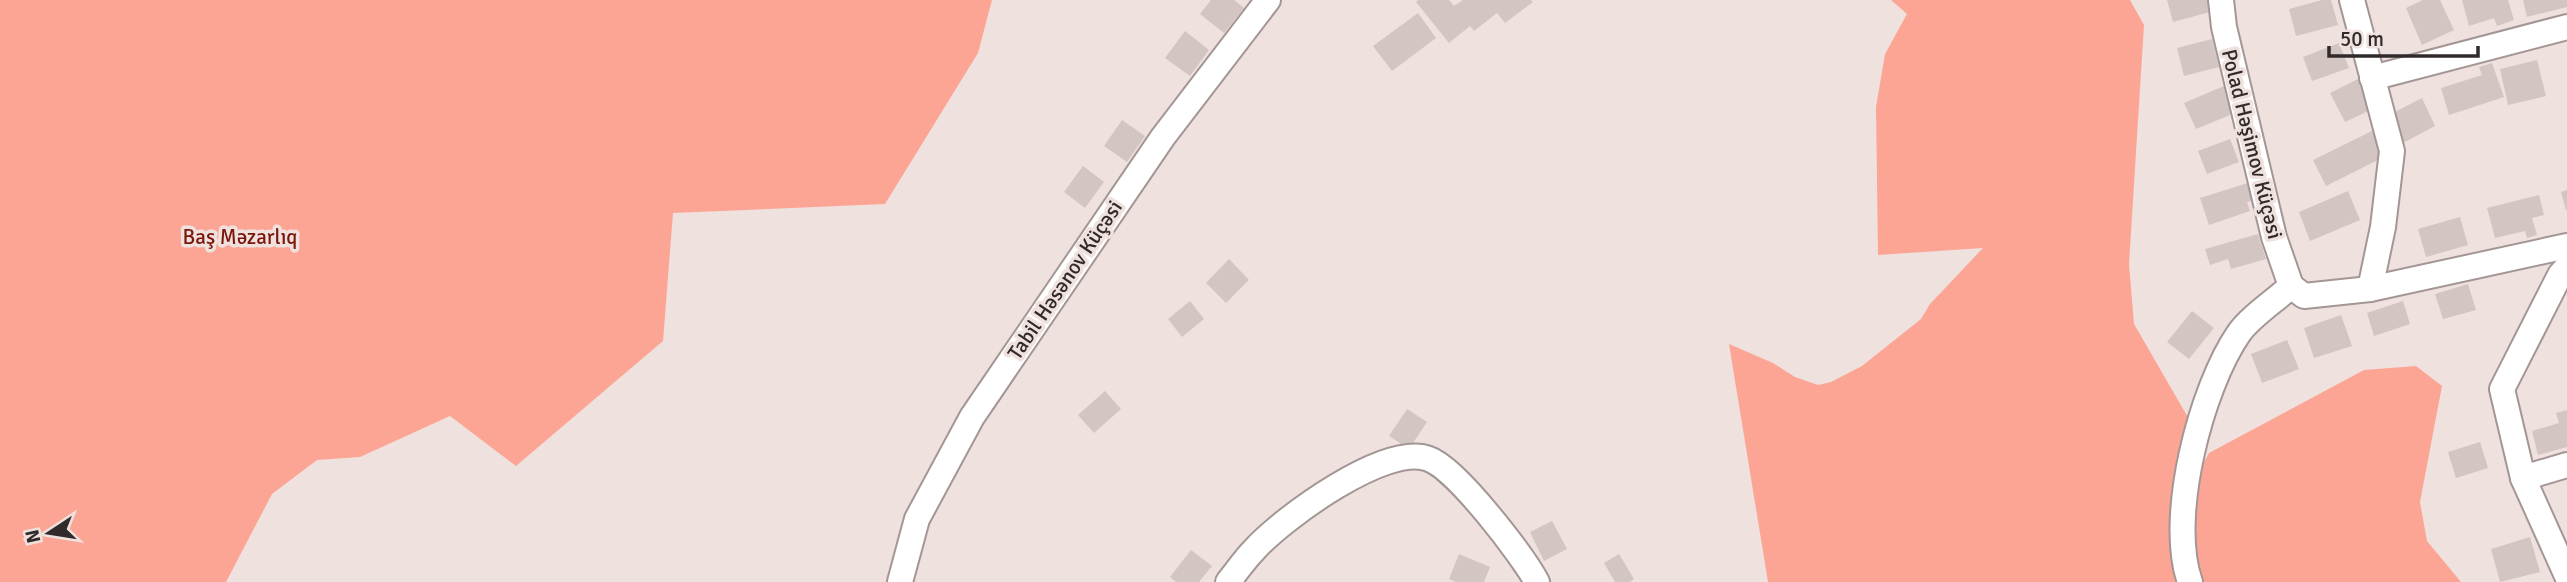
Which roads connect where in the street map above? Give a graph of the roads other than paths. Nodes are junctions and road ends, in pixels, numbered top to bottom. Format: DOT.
graph roads {
  1 [pos="1268,0"];
  2 [pos="2221,0"];
  3 [pos="2352,0"];
  4 [pos="2567,27"];
  5 [pos="2372,78"];
  6 [pos="2567,246"];
  7 [pos="2567,267"];
  8 [pos="2291,286"];
  9 [pos="2370,289"];
  10 [pos="2567,465"];
  11 [pos="2523,478"];
  12 [pos="2567,576"];
  13 [pos="900,582"];
  14 [pos="1228,582"];
  15 [pos="1537,582"];
  16 [pos="2190,582"];
  1 -- 13 [label="street, Tabil Həsənov Küçəsi"];
  2 -- 8 [label="street, Polad Həşimov Küçəsi"];
  3 -- 5 [label="street"];
  4 -- 5 [label="street"];
  5 -- 9 [label="street"];
  6 -- 9 [label="street"];
  7 -- 11 [label="street"];
  8 -- 9 [label="street"];
  8 -- 16 [label="street"];
  10 -- 11 [label="street"];
  11 -- 12 [label="street"];
  14 -- 15 [label="street"];
}
